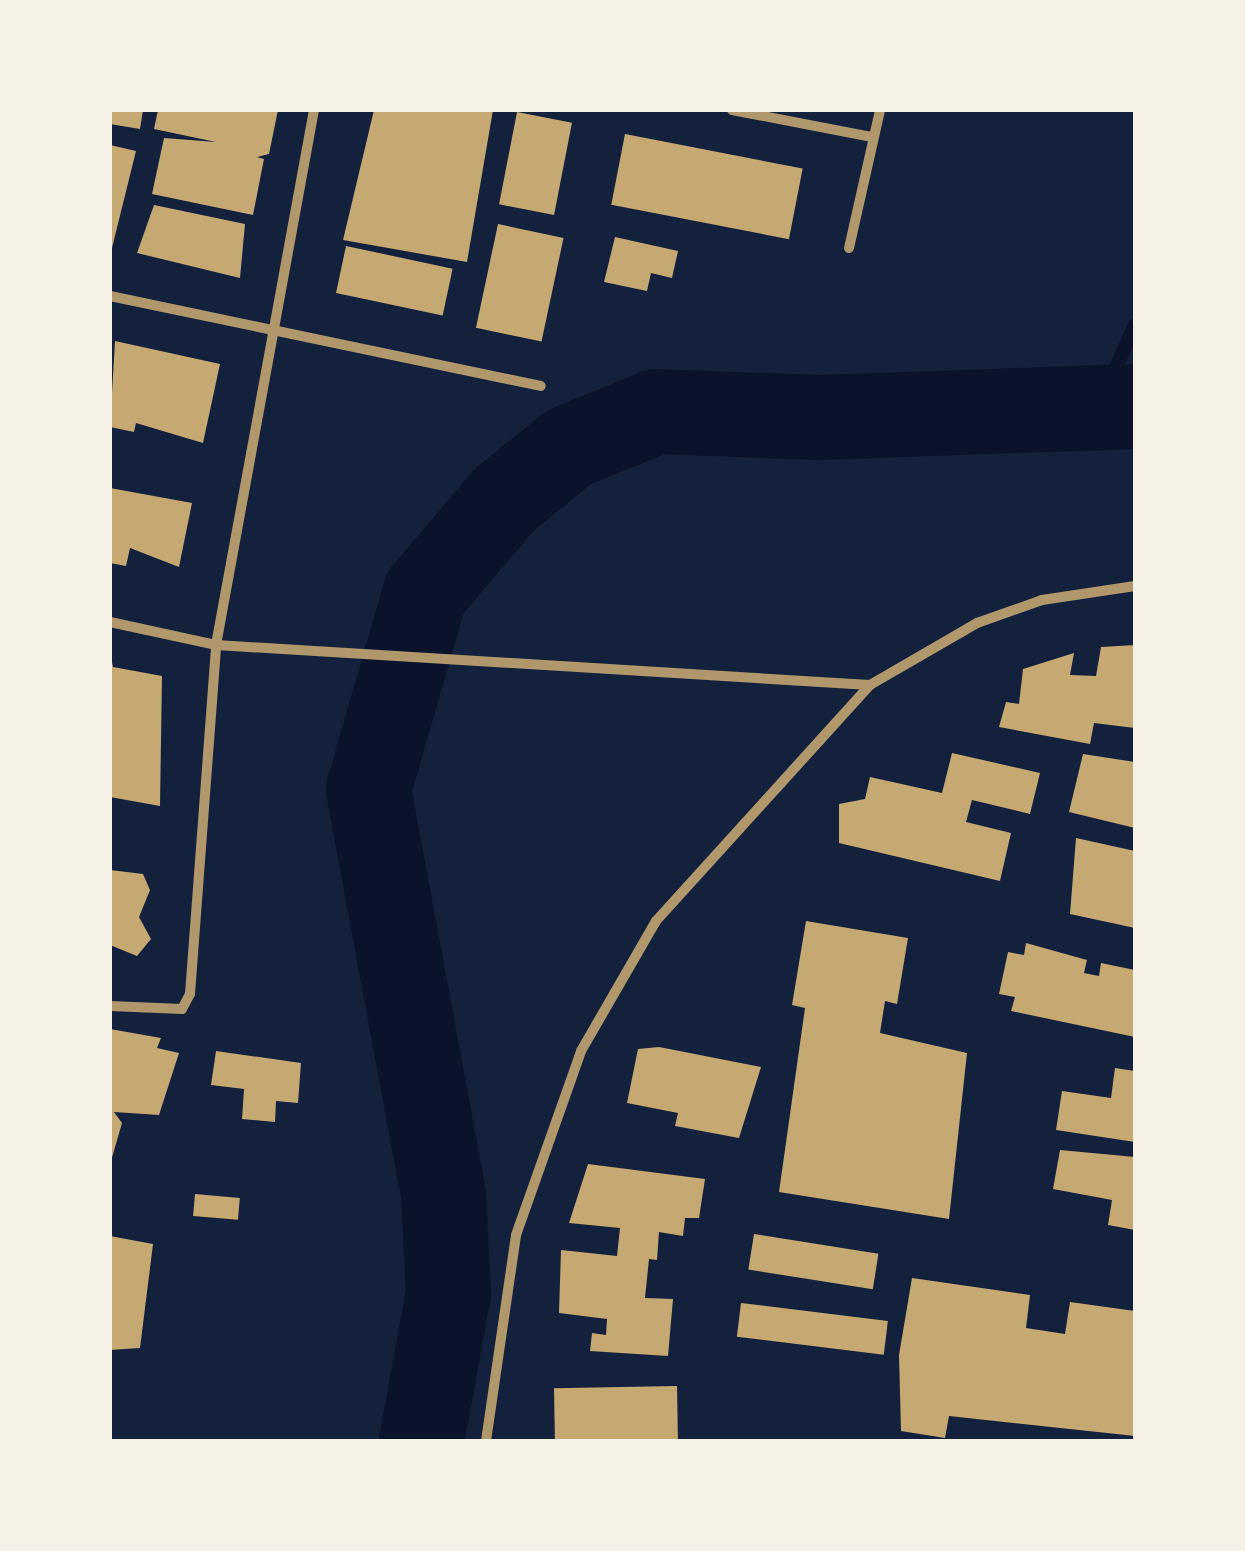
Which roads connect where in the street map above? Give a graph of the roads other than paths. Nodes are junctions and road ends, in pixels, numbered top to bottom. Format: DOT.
graph roads {
  1 [pos="314,110"];
  2 [pos="732,110"];
  3 [pos="880,110"];
  4 [pos="872,138"];
  5 [pos="849,248"];
  6 [pos="110,296"];
  7 [pos="271,331"];
  8 [pos="542,386"];
  9 [pos="1135,586"];
  10 [pos="110,622"];
  11 [pos="216,645"];
  12 [pos="870,685"];
  13 [pos="110,1006"];
  14 [pos="486,1441"];
  1 -- 7 [label="street"];
  2 -- 4 [label="street"];
  3 -- 4 [label="street"];
  4 -- 5 [label="street"];
  6 -- 7 [label="street"];
  7 -- 8 [label="street"];
  7 -- 11 [label="street"];
  9 -- 12 [label="street"];
  10 -- 11 [label="street"];
  11 -- 12 [label="street"];
  11 -- 13 [label="street"];
  12 -- 14 [label="street"];
}
